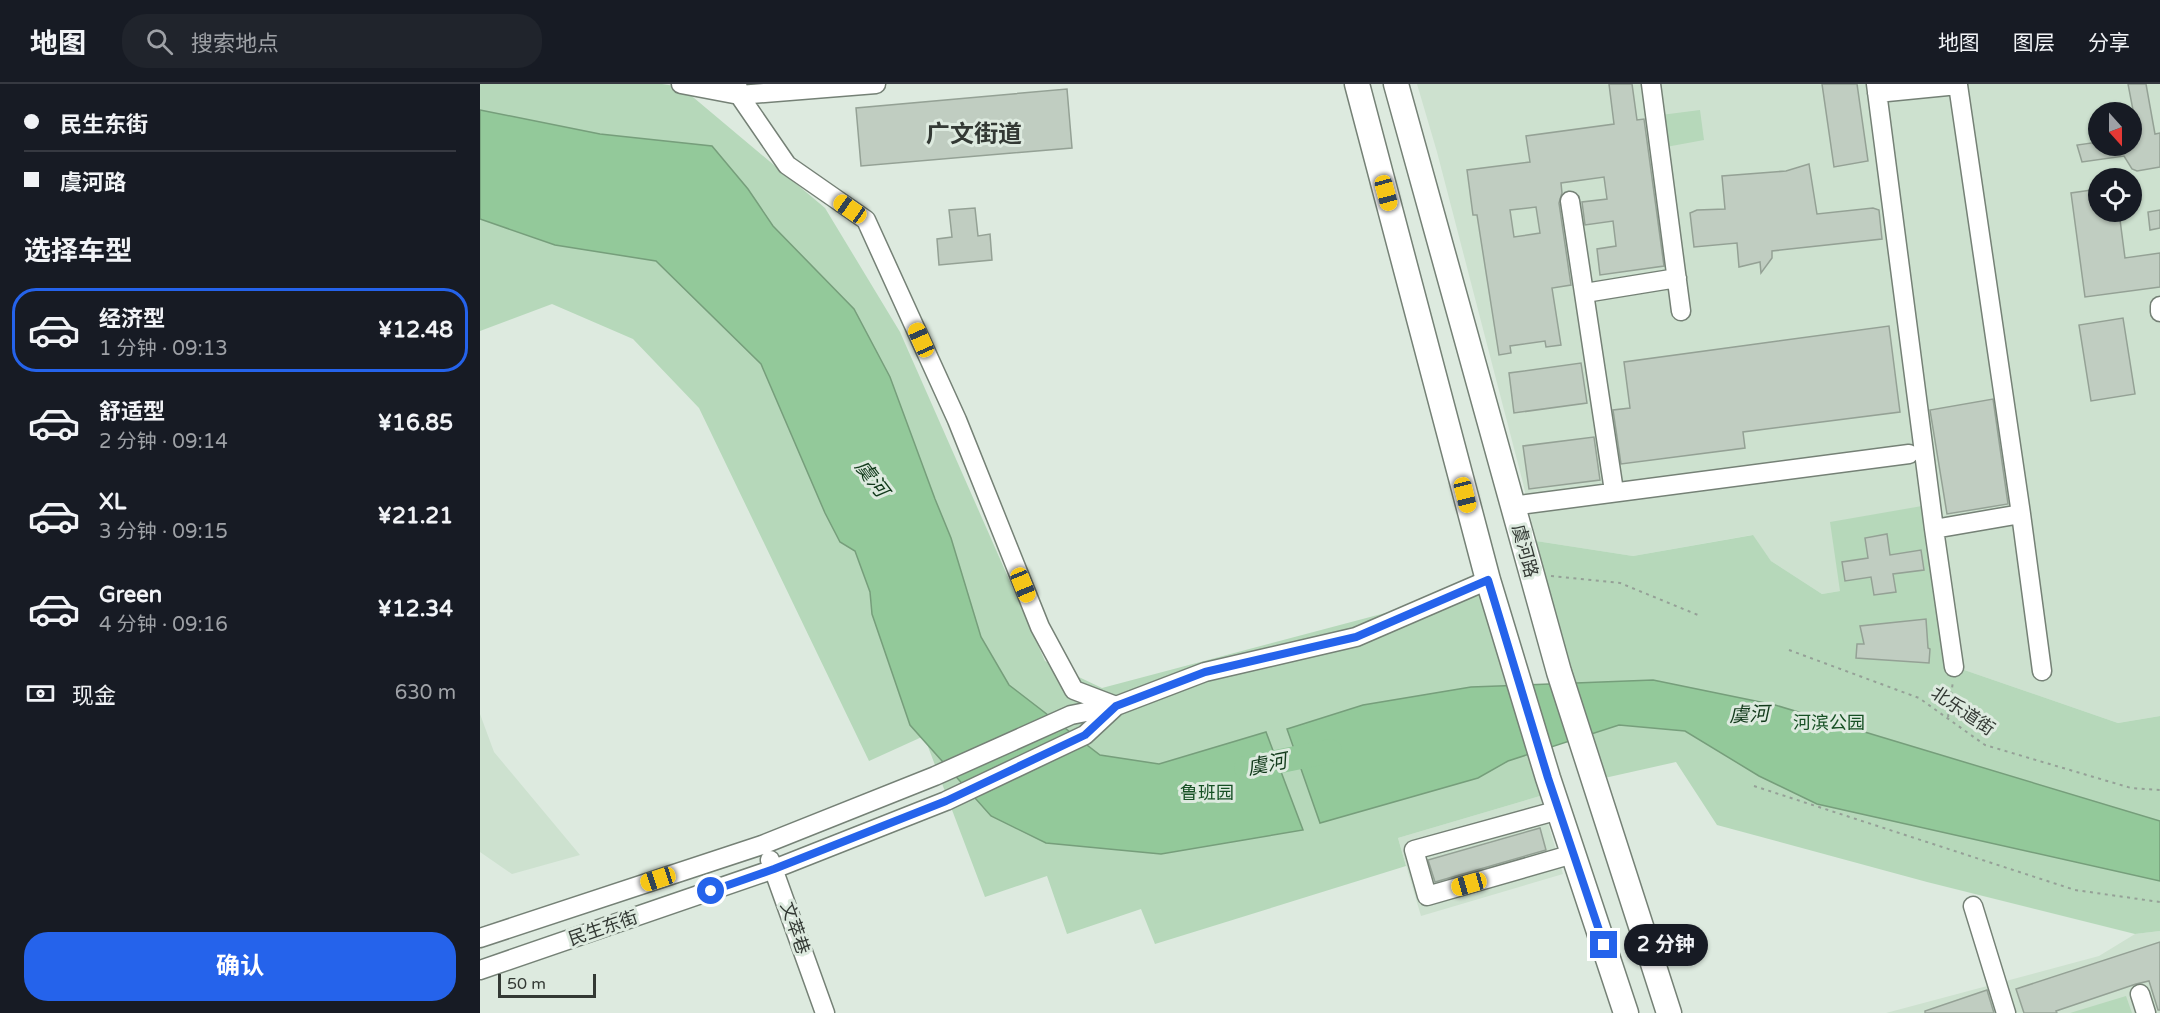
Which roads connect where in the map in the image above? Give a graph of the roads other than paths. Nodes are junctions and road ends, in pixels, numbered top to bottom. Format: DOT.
graph roads {
  1 [pos="681,84"];
  2 [pos="876,84"];
  3 [pos="1356,84"];
  4 [pos="1396,84"];
  5 [pos="1652,84"];
  6 [pos="1876,88"];
  7 [pos="738,89"];
  8 [pos="1570,201"];
  9 [pos="1677,278"];
  10 [pos="1585,293"];
  11 [pos="2160,306"];
  12 [pos="1681,311"];
  13 [pos="2160,312"];
  14 [pos="1909,454"];
  15 [pos="1614,491"];
  16 [pos="1512,506"];
  17 [pos="2021,513"];
  18 [pos="1934,529"];
  19 [pos="1488,580"];
  20 [pos="1954,667"];
  21 [pos="2042,671"];
  22 [pos="1116,706"];
  23 [pos="1559,810"];
  24 [pos="762,845"];
  25 [pos="1573,854"];
  26 [pos="774,869"];
  27 [pos="1973,906"];
  28 [pos="480,938"];
  29 [pos="480,970"];
  30 [pos="2140,994"];
  31 [pos="825,1013"];
  32 [pos="1626,1013"];
  33 [pos="1669,1013"];
  34 [pos="2006,1013"];
  35 [pos="2146,1013"];
  1 -- 7 [label="street"];
  2 -- 7 [label="street"];
  3 -- 19 [label="main road"];
  4 -- 16 [label="main road, 虞河路"];
  5 -- 9 [label="street"];
  6 -- 17 [label="street"];
  6 -- 18 [label="street"];
  7 -- 22 [label="street"];
  8 -- 10 [label="street"];
  9 -- 10 [label="street"];
  9 -- 12 [label="street"];
  10 -- 15 [label="street"];
  11 -- 13 [label="street"];
  14 -- 15 [label="street"];
  15 -- 16 [label="street"];
  16 -- 33 [label="main road, 虞河路"];
  17 -- 18 [label="street"];
  17 -- 21 [label="street"];
  18 -- 20 [label="street"];
  19 -- 22 [label="street, 民生东街"];
  19 -- 23 [label="main road"];
  22 -- 24 [label="street, 民生东街"];
  22 -- 26 [label="street, 民生东街"];
  23 -- 25 [label="main road"];
  23 -- 25 [label="street"];
  24 -- 26 [label="street, 文萃巷"];
  24 -- 28 [label="street, 民生东街"];
  25 -- 32 [label="main road"];
  26 -- 29 [label="street, 民生东街"];
  26 -- 31 [label="street, 文萃巷"];
  27 -- 34 [label="street"];
  30 -- 35 [label="street"];
}
